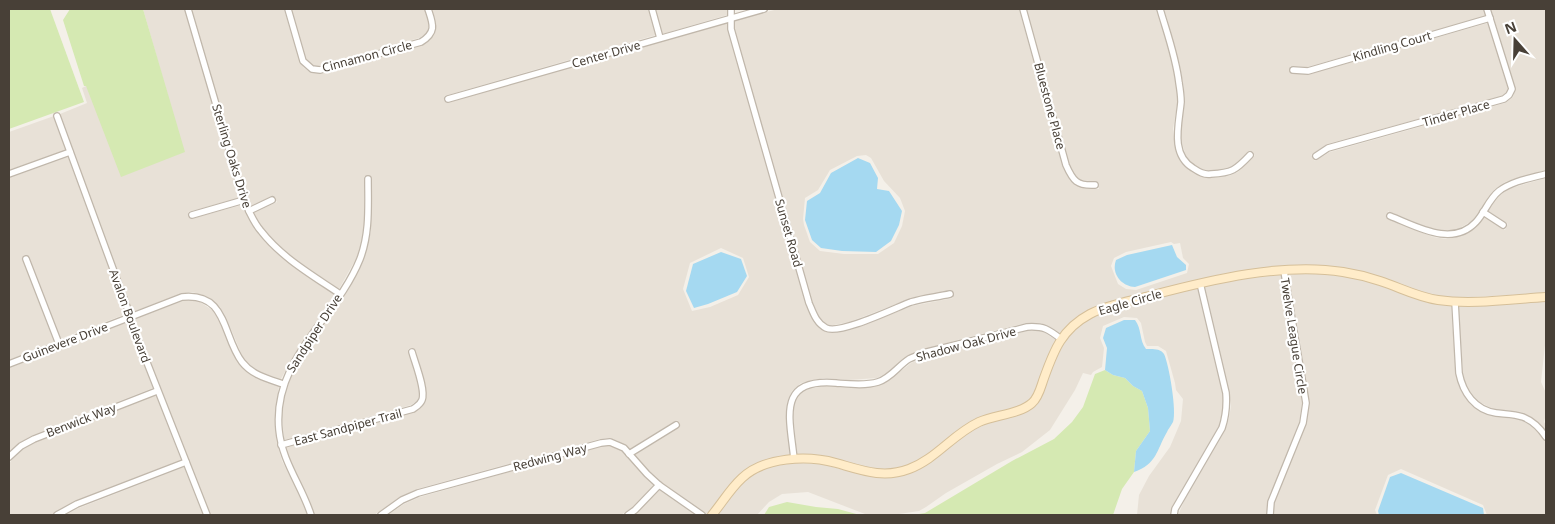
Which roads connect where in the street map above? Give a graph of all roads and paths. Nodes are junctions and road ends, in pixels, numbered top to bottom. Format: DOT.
graph roads {
  1 [pos="188,9"];
  2 [pos="288,9"];
  3 [pos="428,9"];
  4 [pos="652,9"];
  5 [pos="731,9"];
  6 [pos="764,9"];
  7 [pos="1023,9"];
  8 [pos="1160,9"];
  9 [pos="1488,9"];
  10 [pos="731,18"];
  11 [pos="1490,18"];
  12 [pos="660,38"];
  13 [pos="1293,70"];
  14 [pos="448,99"];
  15 [pos="57,116"];
  16 [pos="70,152"];
  17 [pos="1250,155"];
  18 [pos="1316,156"];
  19 [pos="9,174"];
  20 [pos="1546,174"];
  21 [pos="368,180"];
  22 [pos="1095,185"];
  23 [pos="244,200"];
  24 [pos="272,200"];
  25 [pos="249,211"];
  26 [pos="1483,212"];
  27 [pos="192,215"];
  28 [pos="1390,216"];
  29 [pos="1503,225"];
  30 [pos="26,259"];
  31 [pos="1284,271"];
  32 [pos="1200,283"];
  33 [pos="340,294"];
  34 [pos="950,294"];
  35 [pos="1546,297"];
  36 [pos="1455,302"];
  37 [pos="130,317"];
  38 [pos="1061,338"];
  39 [pos="59,344"];
  40 [pos="412,352"];
  41 [pos="9,364"];
  42 [pos="283,384"];
  43 [pos="157,391"];
  44 [pos="676,425"];
  45 [pos="1546,436"];
  46 [pos="281,445"];
  47 [pos="629,454"];
  48 [pos="9,457"];
  49 [pos="794,459"];
  50 [pos="186,462"];
  51 [pos="659,485"];
  52 [pos="57,515"];
  53 [pos="207,515"];
  54 [pos="311,515"];
  55 [pos="381,515"];
  56 [pos="628,515"];
  57 [pos="702,515"];
  58 [pos="712,515"];
  59 [pos="1174,515"];
  60 [pos="1270,515"];
  1 -- 23 [label="street, Sterling Oaks Drive"];
  2 -- 3 [label="street, Cinnamon Circle"];
  4 -- 12 [label="street"];
  5 -- 10 [label="street, Sunset Road"];
  6 -- 10 [label="street, Center Drive"];
  7 -- 22 [label="street, Bluestone Place"];
  8 -- 17 [label="street"];
  9 -- 11 [label="street, Tinder Place"];
  10 -- 12 [label="street, Center Drive"];
  10 -- 34 [label="street, Sunset Road"];
  11 -- 13 [label="street, Kindling Court"];
  11 -- 18 [label="street, Tinder Place"];
  12 -- 14 [label="street, Center Drive"];
  15 -- 16 [label="street, Avalon Boulevard"];
  16 -- 19 [label="street"];
  16 -- 37 [label="street, Avalon Boulevard"];
  20 -- 26 [label="street"];
  21 -- 33 [label="street, Sandpiper Drive"];
  23 -- 25 [label="street, Sterling Oaks Drive"];
  23 -- 27 [label="street"];
  24 -- 25 [label="street"];
  25 -- 33 [label="street, Sterling Oaks Drive"];
  26 -- 28 [label="street"];
  26 -- 29 [label="street"];
  30 -- 39 [label="street"];
  31 -- 32 [label="street, Eagle Circle"];
  31 -- 36 [label="street, Eagle Circle"];
  31 -- 60 [label="street, Twelve League Circle"];
  32 -- 38 [label="street, Eagle Circle"];
  32 -- 59 [label="street"];
  33 -- 42 [label="street, Sandpiper Drive"];
  35 -- 36 [label="street, Eagle Circle"];
  36 -- 45 [label="street"];
  37 -- 39 [label="street, Guinevere Drive"];
  37 -- 42 [label="street, Guinevere Drive"];
  37 -- 43 [label="street, Avalon Boulevard"];
  38 -- 49 [label="street, Eagle Circle"];
  38 -- 49 [label="street, Shadow Oak Drive"];
  39 -- 41 [label="street, Guinevere Drive"];
  40 -- 46 [label="street, East Sandpiper Trail"];
  42 -- 46 [label="street, Sandpiper Drive"];
  43 -- 48 [label="street, Benwick Way"];
  43 -- 50 [label="street, Avalon Boulevard"];
  44 -- 47 [label="street"];
  46 -- 54 [label="street, Sandpiper Drive"];
  47 -- 51 [label="street, Redwing Way"];
  47 -- 55 [label="street, Redwing Way"];
  49 -- 58 [label="street, Eagle Circle"];
  50 -- 52 [label="street"];
  50 -- 53 [label="street, Avalon Boulevard"];
  51 -- 56 [label="street"];
  51 -- 57 [label="street, Redwing Way"];
}
